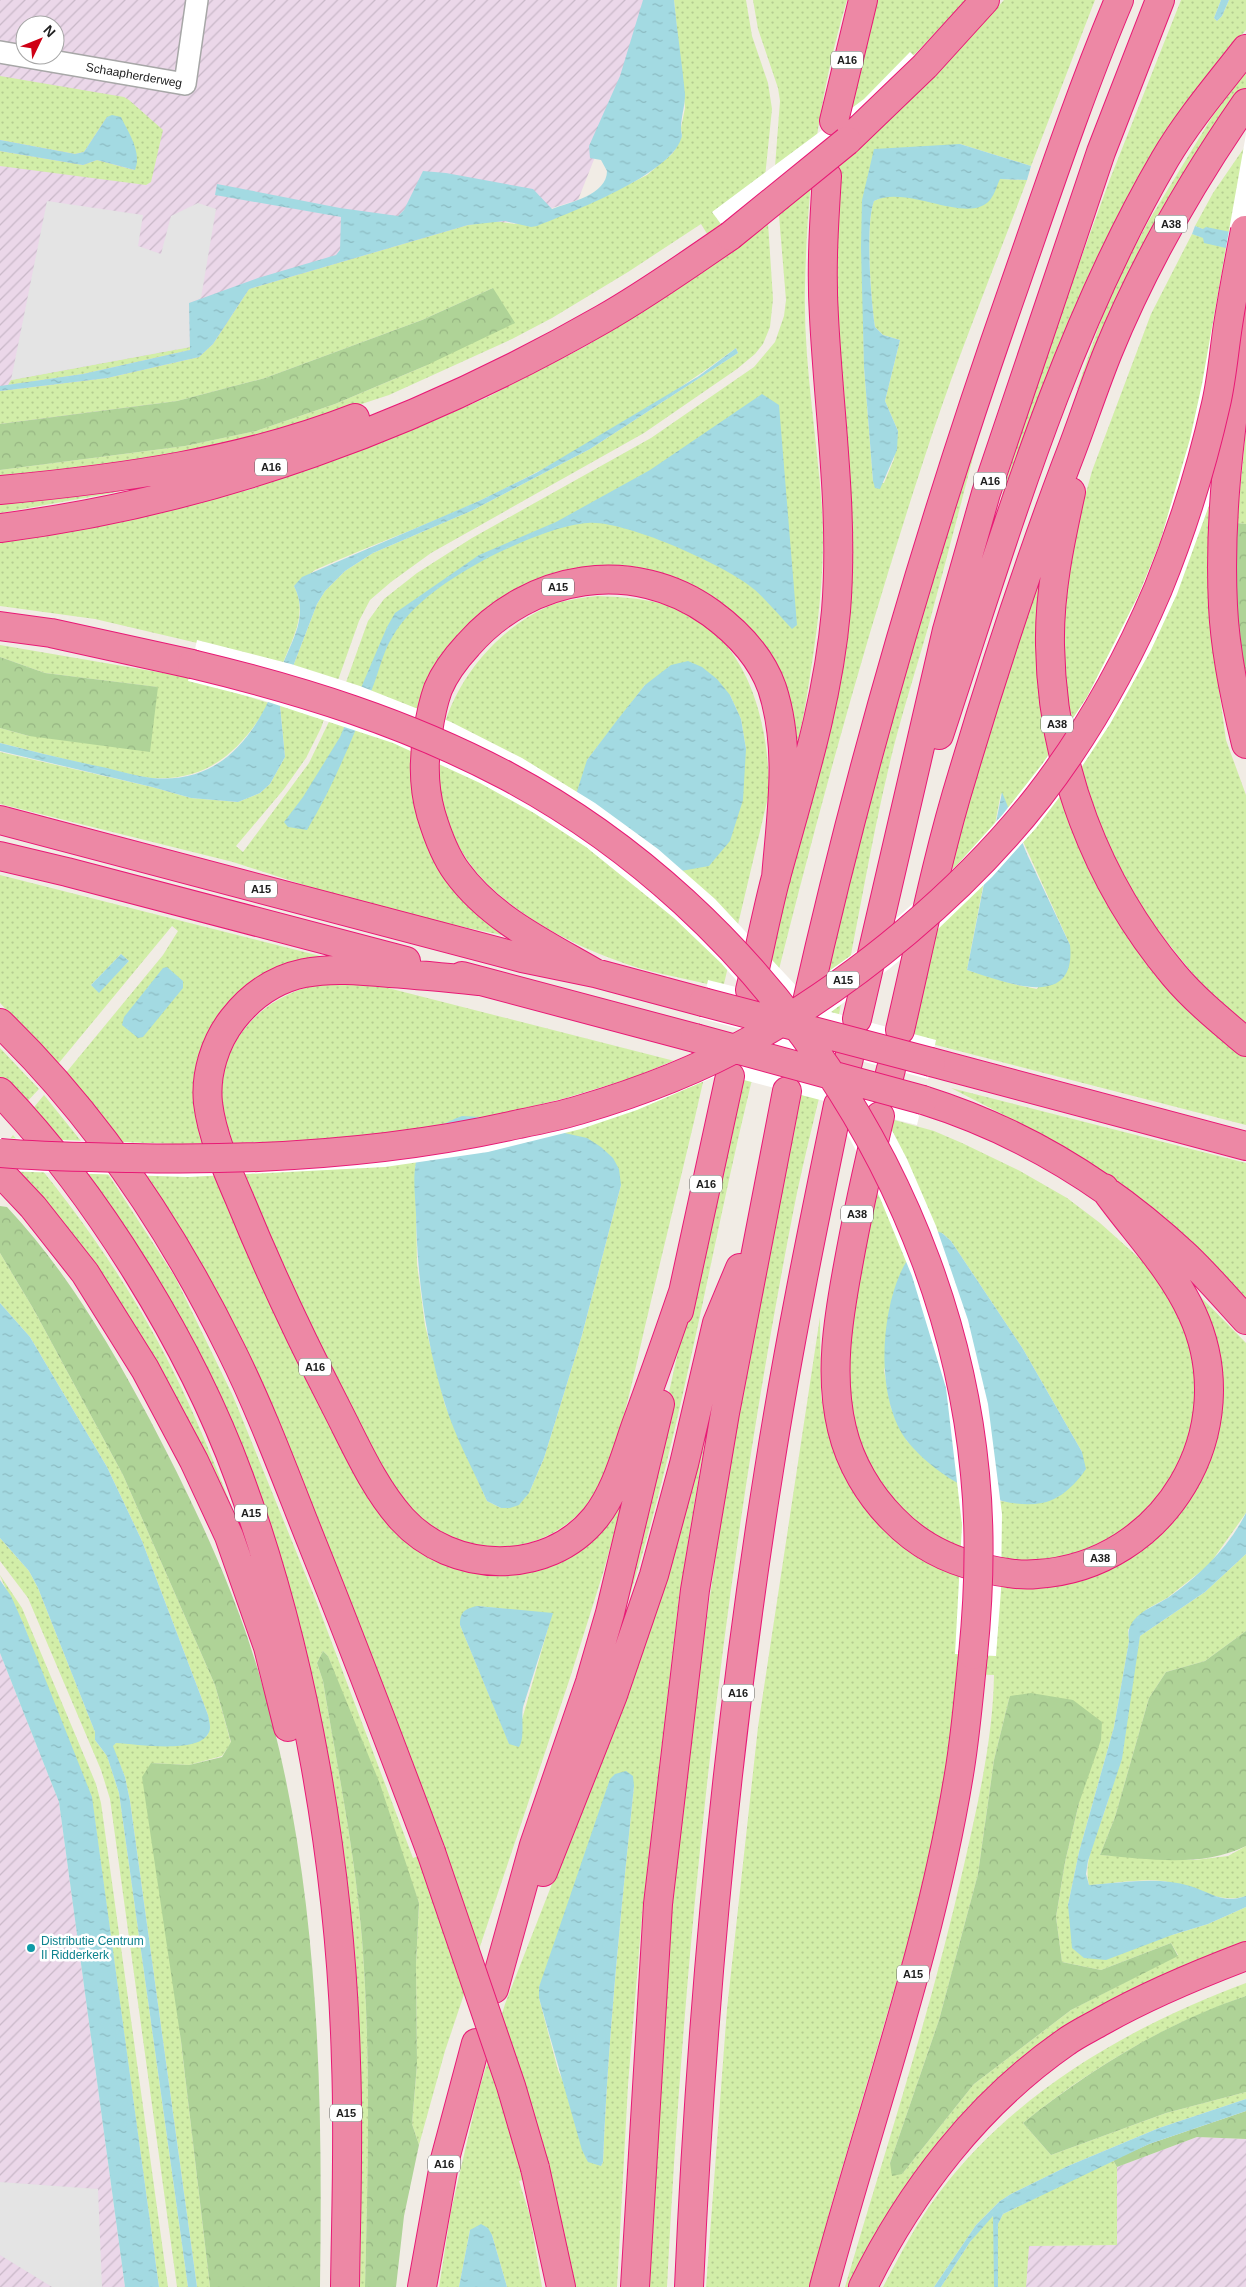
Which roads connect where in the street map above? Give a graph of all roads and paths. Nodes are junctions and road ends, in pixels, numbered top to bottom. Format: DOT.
graph roads {
  1 [pos="197,0"];
  2 [pos="863,0"];
  3 [pos="985,0"];
  4 [pos="1118,0"];
  5 [pos="1160,0"];
  6 [pos="1246,49"];
  7 [pos="0,52"];
  8 [pos="1246,104"];
  9 [pos="834,121"];
  10 [pos="827,176"];
  11 [pos="1246,230"];
  12 [pos="1246,315"];
  13 [pos="1108,352"];
  14 [pos="527,361"];
  15 [pos="0,490"];
  16 [pos="0,528"];
  17 [pos="0,626"];
  18 [pos="1246,744"];
  19 [pos="0,820"];
  20 [pos="0,856"];
  21 [pos="776,878"];
  22 [pos="885,895"];
  23 [pos="595,973"];
  24 [pos="479,981"];
  25 [pos="750,990"];
  26 [pos="806,1006"];
  27 [pos="0,1023"];
  28 [pos="900,1030"];
  29 [pos="1246,1042"];
  30 [pos="848,1052"];
  31 [pos="730,1076"];
  32 [pos="787,1092"];
  33 [pos="2,1094"];
  34 [pos="838,1105"];
  35 [pos="880,1116"];
  36 [pos="1246,1146"];
  37 [pos="0,1166"];
  38 [pos="1104,1188"];
  39 [pos="760,1223"];
  40 [pos="683,1292"];
  41 [pos="1246,1320"];
  42 [pos="339,1939"];
  43 [pos="1245,1956"];
  44 [pos="476,2043"];
  45 [pos="345,2287"];
  46 [pos="422,2287"];
  47 [pos="561,2287"];
  48 [pos="635,2287"];
  49 [pos="689,2287"];
  50 [pos="824,2287"];
  51 [pos="863,2287"];
  1 -- 7 [label="street, Schaapherderweg"];
  2 -- 9 [label="highway, A16"];
  3 -- 14 [label="highway, A16, bridge"];
  4 -- 26 [label="highway"];
  5 -- 22 [label="highway, A16"];
  6 -- 22 [label="highway, A16"];
  8 -- 13 [label="highway, A38"];
  10 -- 21 [label="highway"];
  11 -- 37 [label="highway, A15, bridge"];
  12 -- 18 [label="highway"];
  13 -- 28 [label="highway, A38"];
  13 -- 29 [label="highway, A38"];
  14 -- 15 [label="highway, A16"];
  14 -- 16 [label="highway, A16"];
  17 -- 50 [label="highway, A15, bridge"];
  19 -- 23 [label="highway, A15"];
  20 -- 24 [label="highway"];
  21 -- 23 [label="highway, A15"];
  21 -- 25 [label="highway"];
  22 -- 30 [label="highway, A16"];
  23 -- 30 [label="highway, A15, bridge"];
  24 -- 30 [label="highway, bridge"];
  24 -- 40 [label="highway, A16"];
  27 -- 47 [label="highway, bridge"];
  30 -- 36 [label="highway, bridge"];
  30 -- 38 [label="highway, A38, bridge"];
  31 -- 40 [label="highway, A16"];
  32 -- 39 [label="highway, A16"];
  33 -- 42 [label="highway, A15"];
  34 -- 49 [label="highway, A16"];
  35 -- 38 [label="highway, A38"];
  37 -- 42 [label="highway, A15"];
  38 -- 41 [label="highway, A38"];
  39 -- 40 [label="highway, A16"];
  39 -- 48 [label="highway, A16"];
  42 -- 45 [label="highway, A15"];
  43 -- 51 [label="highway"];
  44 -- 46 [label="highway, A16"];
}
